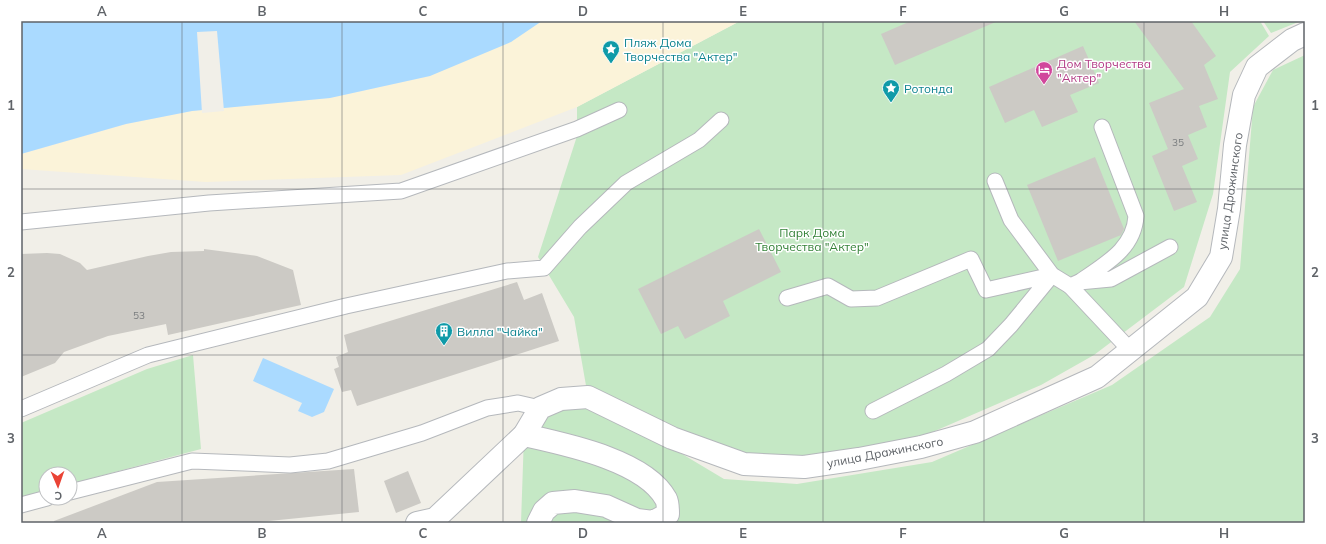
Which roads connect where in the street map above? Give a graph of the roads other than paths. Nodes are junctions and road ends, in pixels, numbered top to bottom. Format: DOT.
graph roads {
  1 [pos="1305,34"];
  2 [pos="618,110"];
  3 [pos="721,120"];
  4 [pos="1102,127"];
  5 [pos="995,181"];
  6 [pos="21,222"];
  7 [pos="1170,247"];
  8 [pos="1052,275"];
  9 [pos="1075,284"];
  10 [pos="787,298"];
  11 [pos="1131,351"];
  12 [pos="540,408"];
  13 [pos="21,409"];
  14 [pos="873,411"];
  15 [pos="524,435"];
  16 [pos="78,490"];
  17 [pos="38,500"];
  18 [pos="21,505"];
  19 [pos="417,523"];
  20 [pos="538,523"];
  1 -- 11 [label="street, улица Дражинского"];
  2 -- 6 [label="lane"];
  3 -- 13 [label="lane"];
  4 -- 9 [label="lane"];
  5 -- 8 [label="lane"];
  7 -- 9 [label="lane"];
  8 -- 9 [label="lane"];
  8 -- 10 [label="lane"];
  8 -- 14 [label="lane"];
  9 -- 11 [label="lane"];
  11 -- 12 [label="street, улица Дражинского"];
  12 -- 15 [label="street"];
  12 -- 16 [label="lane"];
  15 -- 19 [label="street"];
  15 -- 20 [label="street"];
  17 -- 18 [label="lane"];
}
